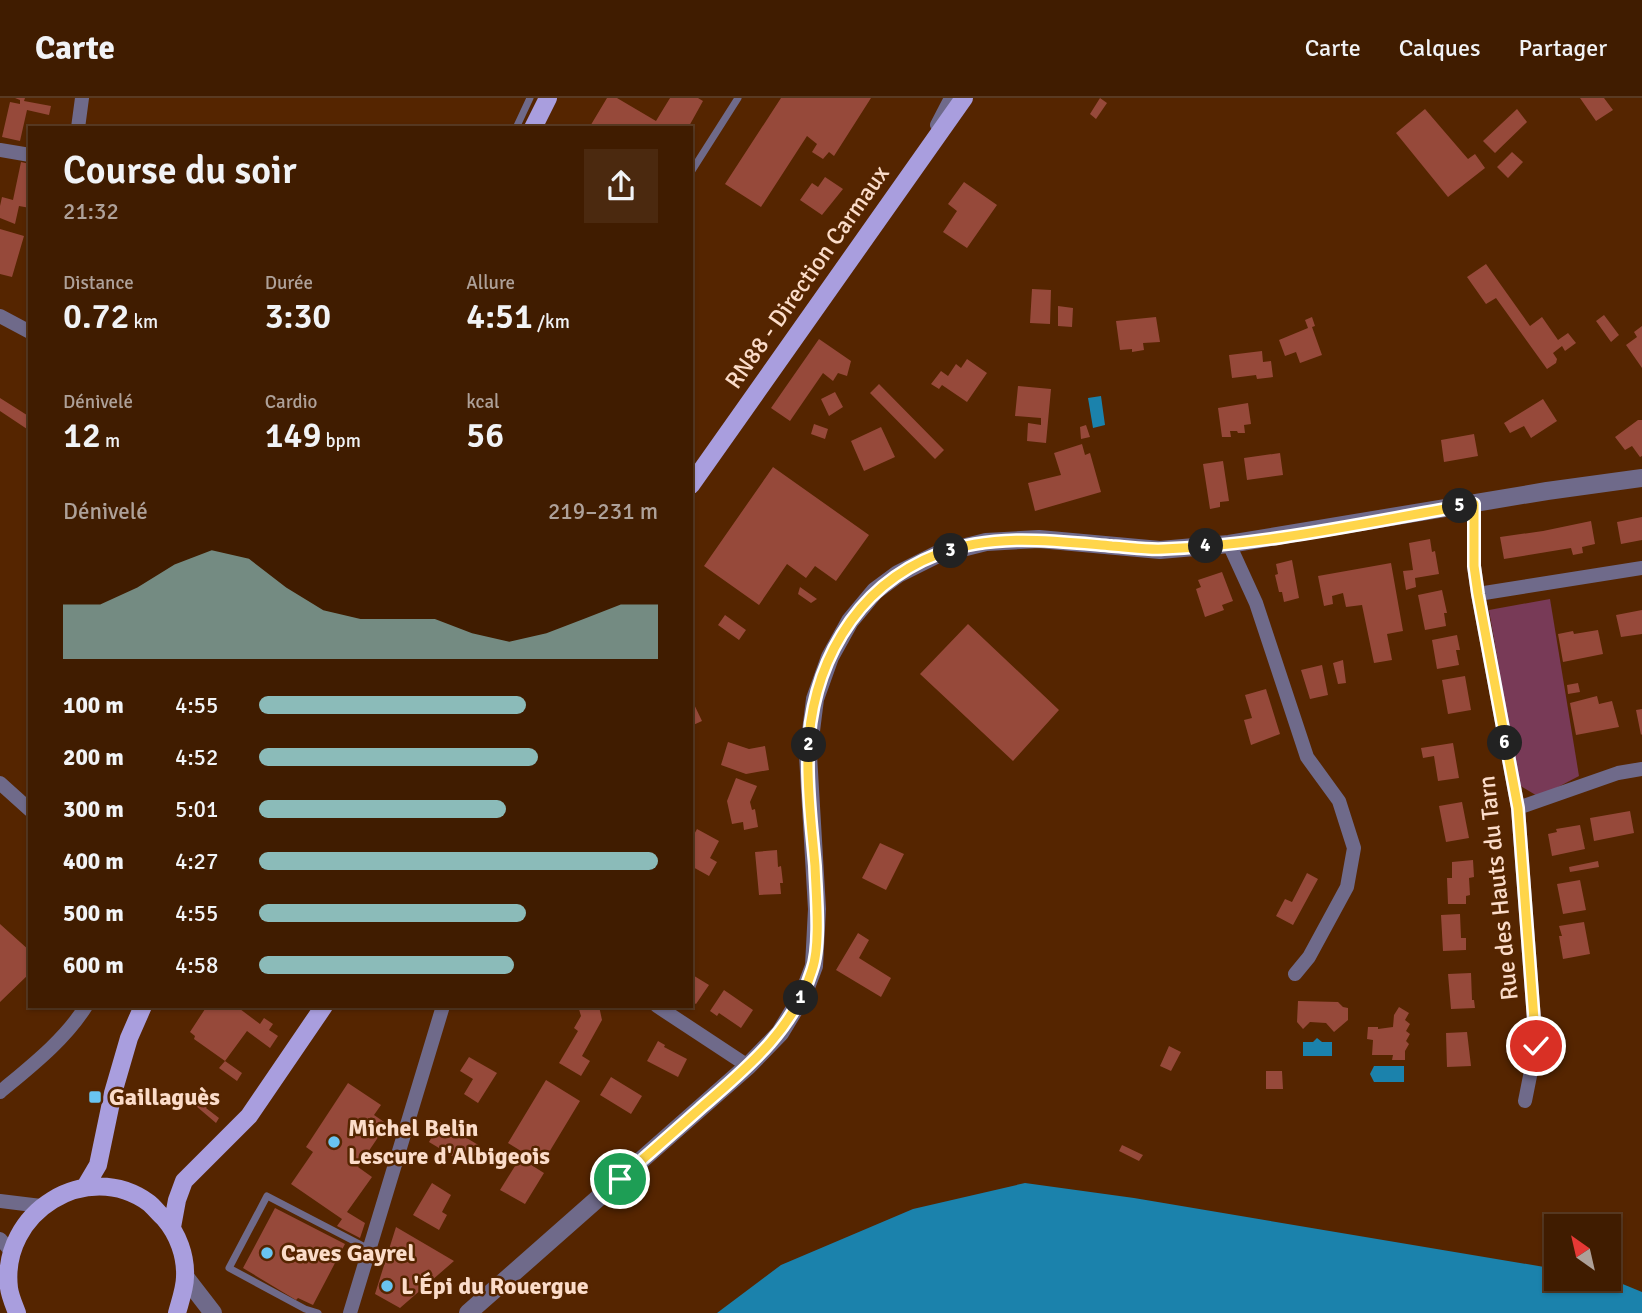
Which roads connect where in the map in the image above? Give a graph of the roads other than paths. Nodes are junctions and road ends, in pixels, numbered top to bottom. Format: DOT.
graph roads {
  1 [pos="82,98"];
  2 [pos="530,98"];
  3 [pos="548,98"];
  4 [pos="737,98"];
  5 [pos="951,98"];
  6 [pos="964,98"];
  7 [pos="78,126"];
  8 [pos="517,126"];
  9 [pos="534,126"];
  10 [pos="0,150"];
  11 [pos="28,155"];
  12 [pos="693,169"];
  13 [pos="913,170"];
  14 [pos="0,316"];
  15 [pos="28,331"];
  16 [pos="1642,478"];
  17 [pos="693,482"];
  18 [pos="1474,504"];
  19 [pos="1229,544"];
  20 [pos="1642,568"];
  21 [pos="1478,594"];
  22 [pos="1642,769"];
  23 [pos="0,783"];
  24 [pos="28,808"];
  25 [pos="1518,808"];
  26 [pos="1295,974"];
  27 [pos="85,1008"];
  28 [pos="143,1008"];
  29 [pos="323,1008"];
  30 [pos="442,1008"];
  31 [pos="660,1008"];
  32 [pos="748,1066"];
  33 [pos="0,1092"];
  34 [pos="1525,1101"];
  35 [pos="85,1187"];
  36 [pos="0,1201"];
  37 [pos="41,1206"];
  38 [pos="172,1227"];
  39 [pos="5,1245"];
  40 [pos="370,1249"];
  41 [pos="186,1278"];
  42 [pos="9,1290"];
  43 [pos="4,1313"];
  44 [pos="17,1313"];
  45 [pos="177,1313"];
  46 [pos="213,1313"];
  47 [pos="318,1313"];
  48 [pos="351,1313"];
  49 [pos="468,1313"];
  1 -- 7 [label="street"];
  2 -- 8 [label="lane"];
  3 -- 9 [label="main road"];
  4 -- 12 [label="lane"];
  5 -- 13 [label="street"];
  6 -- 13 [label="main road, RN88 - Direction Carmaux"];
  10 -- 11 [label="street"];
  13 -- 17 [label="main road, RN88 - Direction Carmaux"];
  14 -- 15 [label="street"];
  16 -- 18 [label="street"];
  18 -- 19 [label="street"];
  18 -- 21 [label="street, Rue des Hauts du Tarn"];
  19 -- 26 [label="street"];
  19 -- 32 [label="street"];
  20 -- 21 [label="street"];
  21 -- 25 [label="street, Rue des Hauts du Tarn"];
  22 -- 25 [label="street"];
  23 -- 24 [label="street"];
  25 -- 34 [label="street, Rue des Hauts du Tarn"];
  27 -- 33 [label="street"];
  28 -- 35 [label="main road"];
  29 -- 38 [label="main road"];
  30 -- 40 [label="street"];
  31 -- 32 [label="street"];
  32 -- 49 [label="street"];
  35 -- 37 [label="main road"];
  35 -- 38 [label="main road"];
  36 -- 37 [label="street"];
  37 -- 39 [label="main road"];
  38 -- 41 [label="main road"];
  39 -- 42 [label="main road"];
  40 -- 47 [label="lane"];
  40 -- 48 [label="street"];
  41 -- 45 [label="main road"];
  41 -- 46 [label="street"];
  42 -- 43 [label="main road"];
  42 -- 44 [label="main road"];
}
